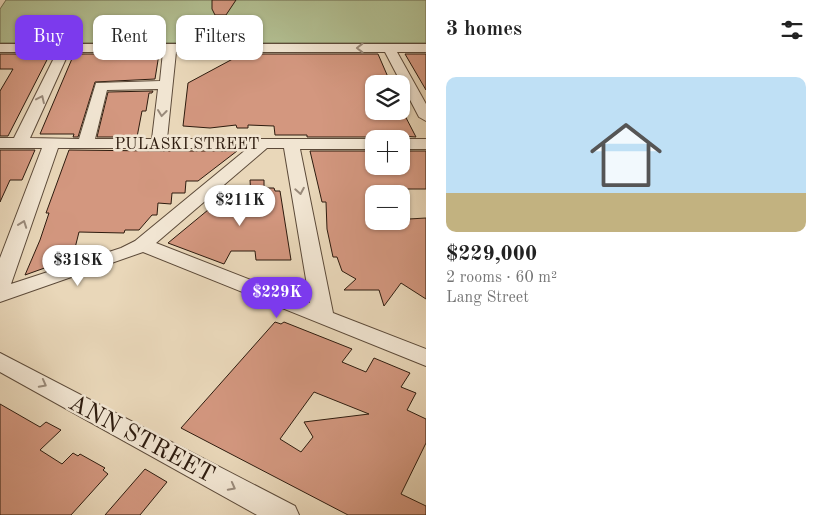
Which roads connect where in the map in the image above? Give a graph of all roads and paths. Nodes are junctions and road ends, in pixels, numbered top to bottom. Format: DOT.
graph roads {
  1 [pos="0,48"];
  2 [pos="15,48"];
  3 [pos="83,48"];
  4 [pos="170,48"];
  5 [pos="389,48"];
  6 [pos="426,48"];
  7 [pos="59,60"];
  8 [pos="166,85"];
  9 [pos="426,117"];
  10 [pos="0,143"];
  11 [pos="20,143"];
  12 [pos="52,143"];
  13 [pos="86,143"];
  14 [pos="159,143"];
  15 [pos="264,143"];
  16 [pos="291,143"];
  17 [pos="365,144"];
  18 [pos="410,144"];
  19 [pos="426,144"];
  20 [pos="142,245"];
  21 [pos="0,286"];
  22 [pos="0,295"];
  23 [pos="323,318"];
  24 [pos="426,358"];
  25 [pos="0,361"];
  26 [pos="284,515"];
  1 -- 2 [label="street"];
  3 -- 4 [label="street"];
  5 -- 4 [label="street, one-way"];
  4 -- 8 [label="street"];
  5 -- 6 [label="street"];
  5 -- 9 [label="street"];
  11 -- 7 [label="street, one-way"];
  8 -- 13 [label="street"];
  8 -- 14 [label="street, one-way"];
  10 -- 11 [label="street, PULASKI STREET"];
  11 -- 12 [label="street, PULASKI STREET"];
  12 -- 13 [label="street, PULASKI STREET"];
  21 -- 12 [label="street, one-way"];
  13 -- 14 [label="street, PULASKI STREET"];
  14 -- 15 [label="street, PULASKI STREET"];
  15 -- 16 [label="street, PULASKI STREET"];
  15 -- 20 [label="street"];
  16 -- 17 [label="street, PULASKI STREET"];
  16 -- 23 [label="street, one-way"];
  18 -- 19 [label="street"];
  20 -- 22 [label="street"];
  20 -- 23 [label="street"];
  23 -- 24 [label="street"];
  25 -- 26 [label="street, ANN STREET, one-way"];
}
